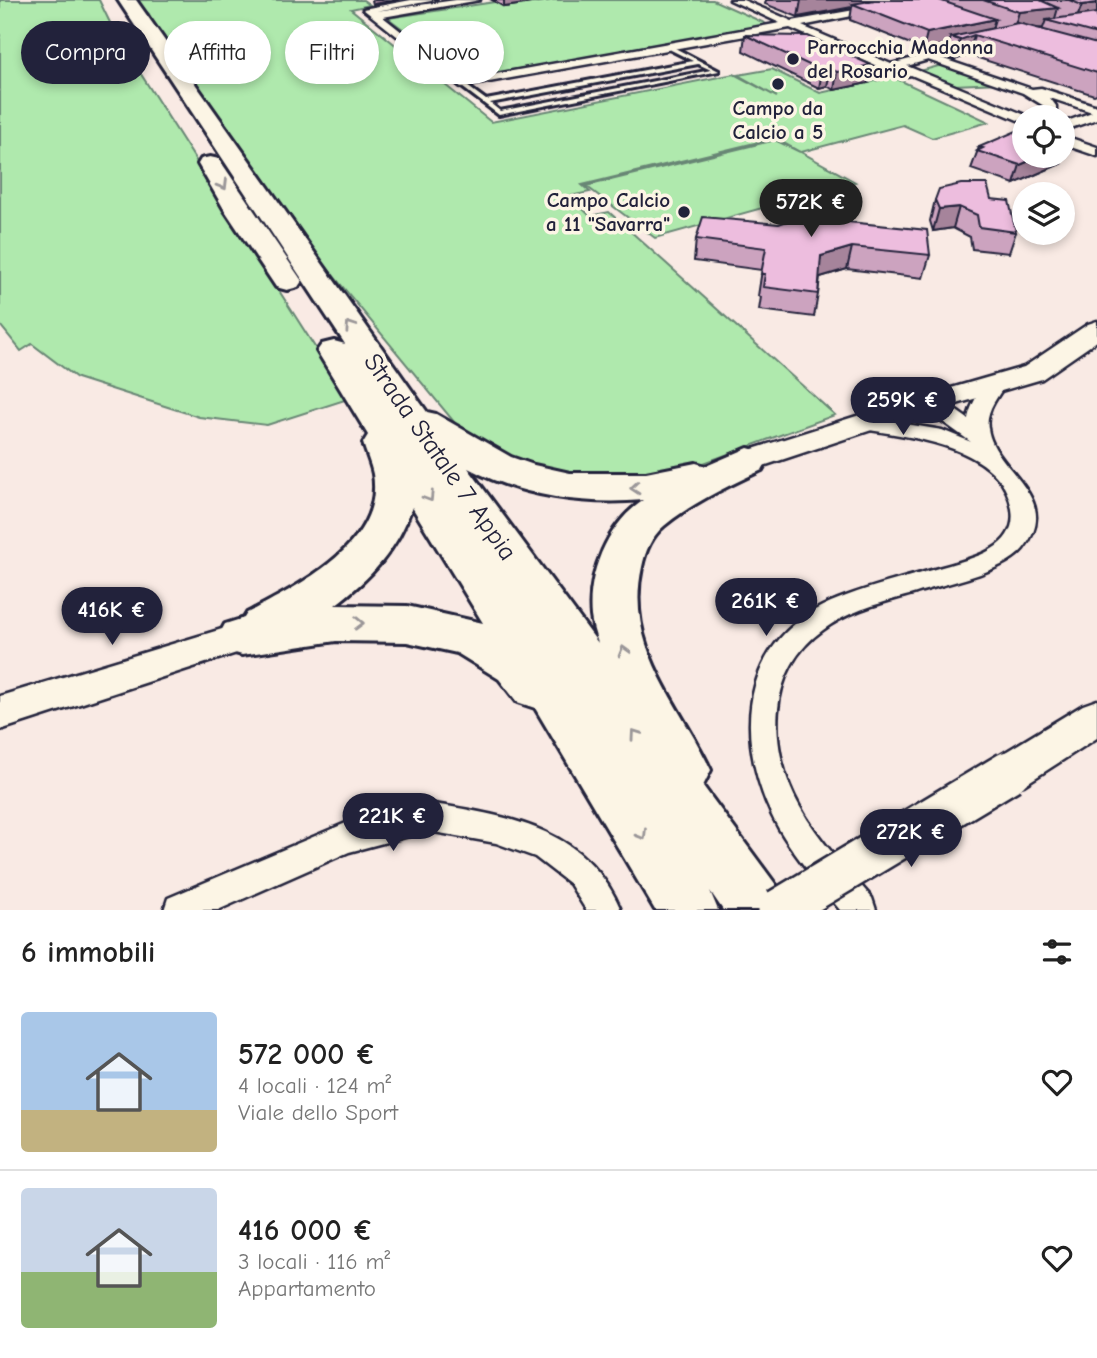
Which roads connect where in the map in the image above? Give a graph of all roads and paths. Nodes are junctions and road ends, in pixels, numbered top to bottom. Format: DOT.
graph roads {
  1 [pos="113,0"];
  2 [pos="127,0"];
  3 [pos="431,0"];
  4 [pos="475,0"];
  5 [pos="765,0"];
  6 [pos="918,1"];
  7 [pos="739,2"];
  8 [pos="939,10"];
  9 [pos="375,15"];
  10 [pos="792,25"];
  11 [pos="393,29"];
  12 [pos="671,48"];
  13 [pos="938,52"];
  14 [pos="699,62"];
  15 [pos="878,63"];
  16 [pos="504,77"];
  17 [pos="461,84"];
  18 [pos="1033,89"];
  19 [pos="485,102"];
  20 [pos="1049,105"];
  21 [pos="1059,105"];
  22 [pos="1097,105"];
  23 [pos="1012,113"];
  24 [pos="1097,113"];
  25 [pos="1012,120"];
  26 [pos="1075,122"];
  27 [pos="1075,144"];
  28 [pos="1097,152"];
  29 [pos="1091,337"];
  30 [pos="353,378"];
  31 [pos="995,385"];
  32 [pos="928,404"];
  33 [pos="410,414"];
  34 [pos="864,423"];
  35 [pos="956,441"];
  36 [pos="986,448"];
  37 [pos="748,461"];
  38 [pos="242,637"];
  39 [pos="0,713"];
  40 [pos="1097,717"];
  41 [pos="622,802"];
  42 [pos="728,867"];
  43 [pos="180,910"];
  44 [pos="604,910"];
  45 [pos="688,910"];
  46 [pos="758,910"];
  47 [pos="779,910"];
  48 [pos="860,910"];
  1 -- 30 [label="highway, Strada Statale 7 Appia, one-way"];
  33 -- 2 [label="highway, Strada Statale 7 Appia, one-way"];
  3 -- 9 [label="street"];
  4 -- 9 [label="street"];
  5 -- 7 [label="street"];
  6 -- 8 [label="street"];
  6 -- 10 [label="street"];
  7 -- 10 [label="street"];
  9 -- 11 [label="street"];
  10 -- 12 [label="street"];
  10 -- 15 [label="street"];
  12 -- 14 [label="lane"];
  12 -- 16 [label="street"];
  13 -- 15 [label="street"];
  13 -- 18 [label="street"];
  13 -- 22 [label="street"];
  14 -- 19 [label="lane"];
  14 -- 19 [label="lane"];
  15 -- 25 [label="street"];
  17 -- 19 [label="lane"];
  18 -- 21 [label="street"];
  18 -- 24 [label="street"];
  20 -- 23 [label="street"];
  24 -- 26 [label="street"];
  27 -- 28 [label="street"];
  29 -- 31 [label="street"];
  30 -- 38 [label="highway"];
  30 -- 41 [label="highway, Strada Statale 7 Appia, one-way"];
  31 -- 32 [label="street"];
  31 -- 36 [label="street"];
  32 -- 34 [label="street"];
  32 -- 35 [label="street"];
  32 -- 36 [label="street"];
  37 -- 33 [label="highway, one-way"];
  42 -- 33 [label="highway, Strada Statale 7 Appia, one-way"];
  34 -- 35 [label="street"];
  34 -- 37 [label="street"];
  35 -- 36 [label="street"];
  36 -- 48 [label="street"];
  42 -- 37 [label="highway, one-way"];
  38 -- 39 [label="street"];
  38 -- 41 [label="highway, one-way"];
  40 -- 47 [label="street, bridge"];
  41 -- 45 [label="highway, Strada Statale 7 Appia, one-way"];
  42 -- 46 [label="highway, Strada Statale 7 Appia"];
  43 -- 44 [label="street"];
}
